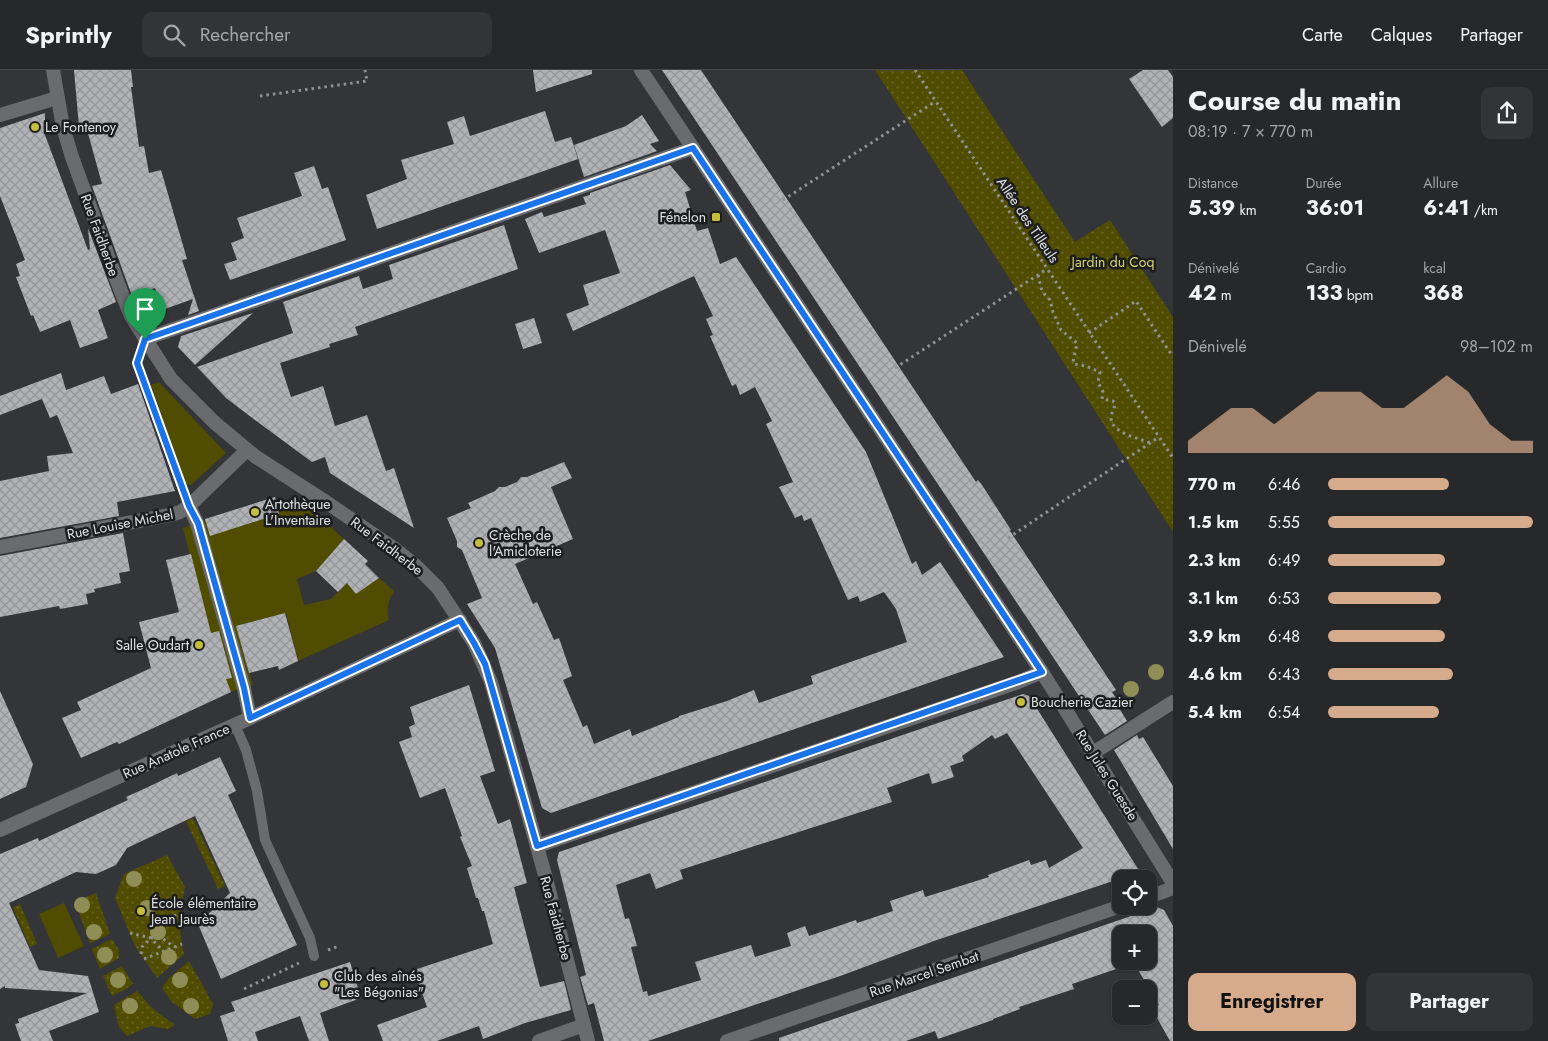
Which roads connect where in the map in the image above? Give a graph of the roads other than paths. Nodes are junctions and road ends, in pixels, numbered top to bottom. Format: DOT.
graph roads {
  1 [pos="53,70"];
  2 [pos="641,70"];
  3 [pos="58,98"];
  4 [pos="0,115"];
  5 [pos="693,148"];
  6 [pos="145,339"];
  7 [pos="247,450"];
  8 [pos="189,506"];
  9 [pos="0,547"];
  10 [pos="460,620"];
  11 [pos="1042,672"];
  12 [pos="1173,702"];
  13 [pos="250,718"];
  14 [pos="235,725"];
  15 [pos="1094,753"];
  16 [pos="0,830"];
  17 [pos="537,846"];
  18 [pos="1173,883"];
  19 [pos="1173,888"];
  20 [pos="1157,894"];
  21 [pos="1112,909"];
  22 [pos="314,956"];
  23 [pos="584,1026"];
  24 [pos="539,1041"];
  25 [pos="588,1041"];
  26 [pos="727,1041"];
  1 -- 3 [label="street, Rue Faidherbe"];
  2 -- 5 [label="street, Rue Jules Guesde"];
  3 -- 4 [label="street"];
  3 -- 6 [label="street, Rue Faidherbe"];
  5 -- 6 [label="street"];
  5 -- 11 [label="street, Rue Jules Guesde"];
  6 -- 7 [label="street, Rue Faidherbe"];
  7 -- 8 [label="street, Rue Louise Michel"];
  7 -- 10 [label="street, Rue Faidherbe"];
  8 -- 9 [label="street, Rue Louise Michel"];
  8 -- 13 [label="street"];
  10 -- 13 [label="street, Rue Anatole France"];
  10 -- 17 [label="street, Rue Faidherbe"];
  11 -- 15 [label="street, Rue Jules Guesde"];
  11 -- 17 [label="street"];
  12 -- 15 [label="street"];
  13 -- 14 [label="street, Rue Anatole France"];
  14 -- 16 [label="street, Rue Anatole France"];
  14 -- 22 [label="lane"];
  15 -- 18 [label="street, Rue Jules Guesde"];
  17 -- 23 [label="street, Rue Faidherbe"];
  19 -- 20 [label="street"];
  21 -- 26 [label="street, Rue Marcel Sembat"];
  23 -- 24 [label="street"];
  23 -- 25 [label="street, Rue Faidherbe"];
}
